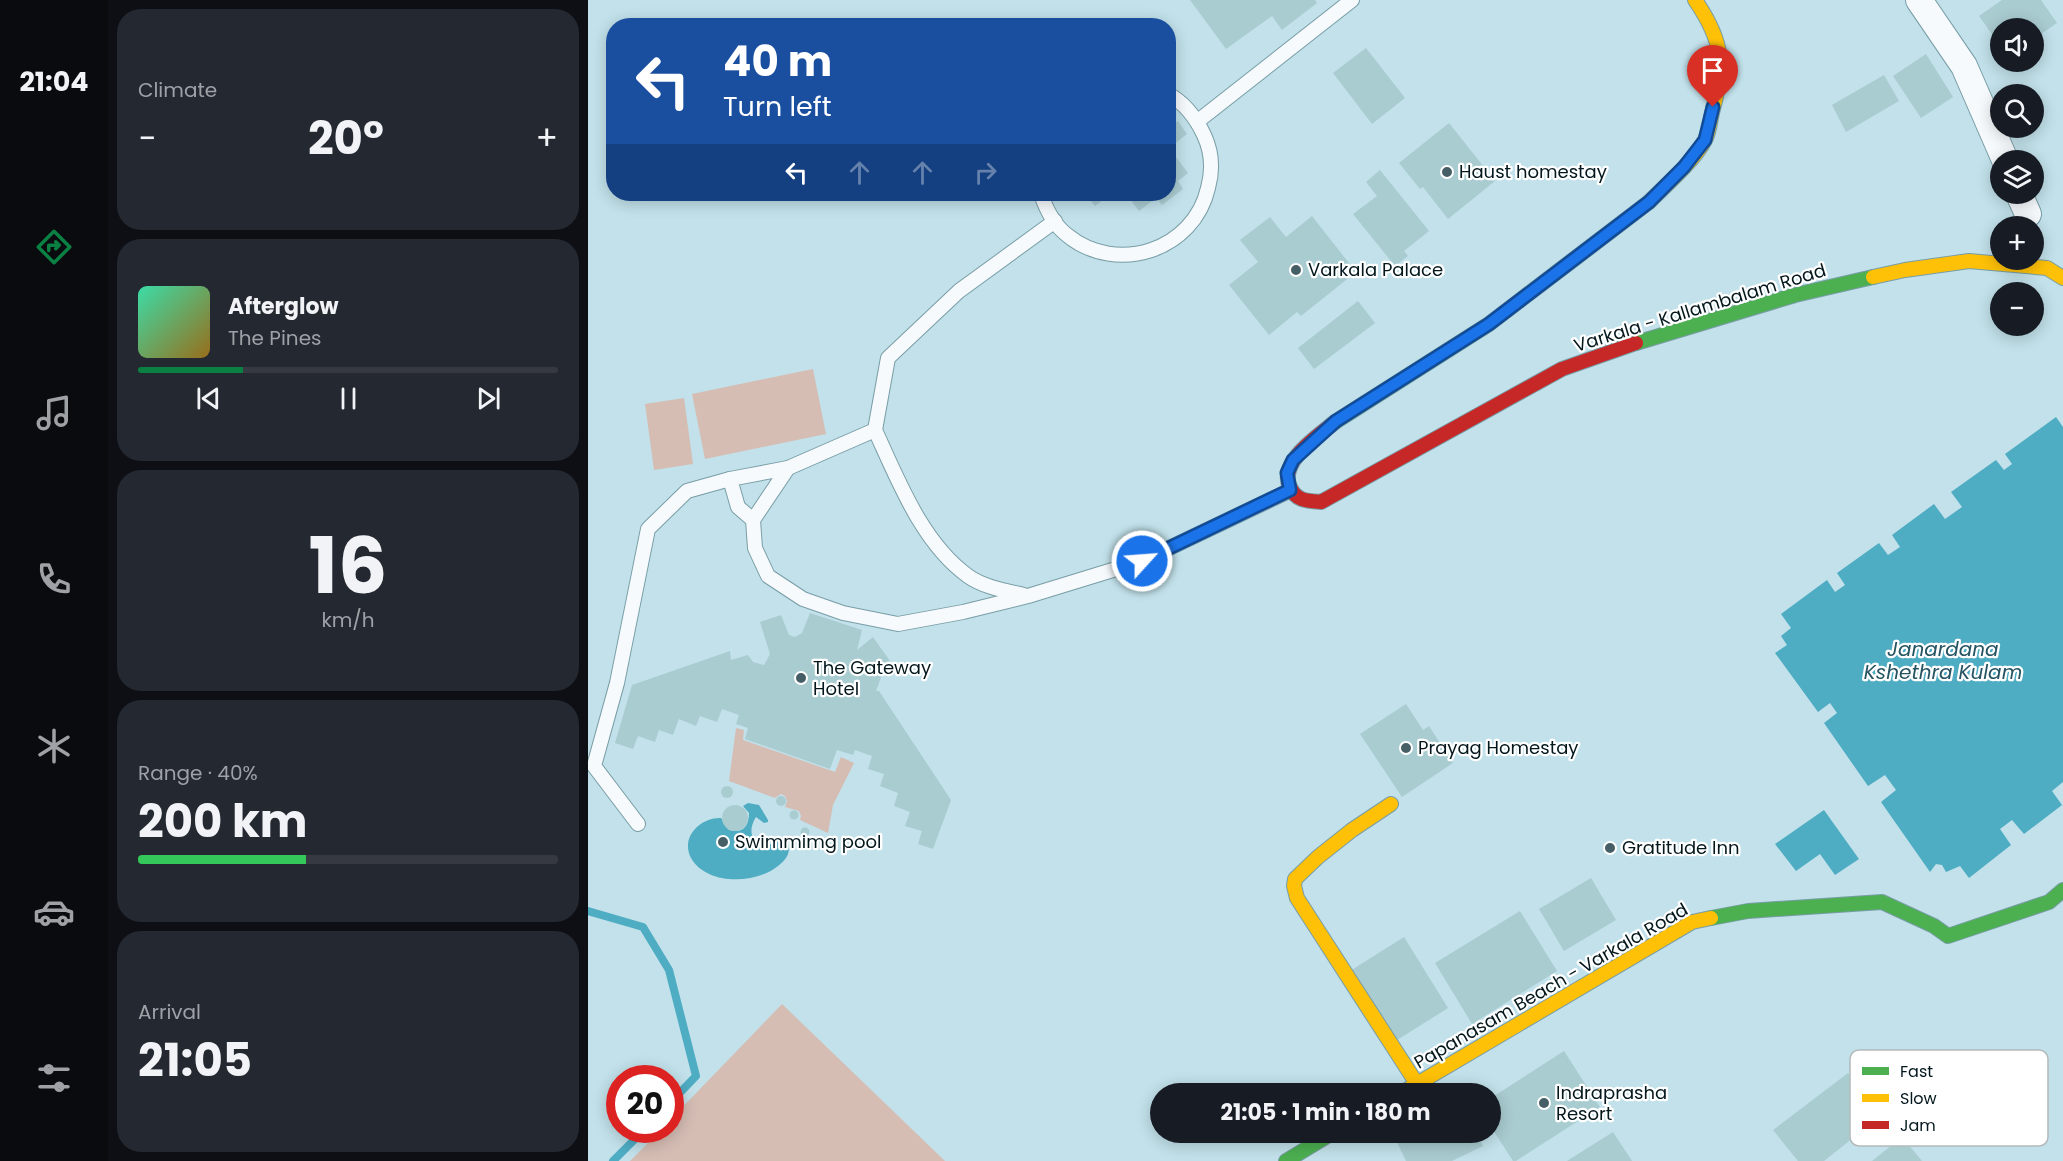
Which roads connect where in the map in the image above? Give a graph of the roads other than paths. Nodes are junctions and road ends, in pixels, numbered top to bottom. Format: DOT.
graph roads {
  1 [pos="1352,0"];
  2 [pos="1695,0"];
  3 [pos="1919,0"];
  4 [pos="1176,98"];
  5 [pos="1198,121"];
  6 [pos="2001,150"];
  7 [pos="1043,201"];
  8 [pos="1055,221"];
  9 [pos="2063,278"];
  10 [pos="875,430"];
  11 [pos="788,468"];
  12 [pos="730,479"];
  13 [pos="1290,490"];
  14 [pos="753,520"];
  15 [pos="1028,596"];
  16 [pos="1391,804"];
  17 [pos="638,824"];
  18 [pos="2063,890"];
  19 [pos="1416,1083"];
  20 [pos="1419,1083"];
  21 [pos="1316,1143"];
  22 [pos="1286,1161"];
  1 -- 5 [label="lane"];
  2 -- 13 [label="main road"];
  3 -- 6 [label="street"];
  4 -- 5 [label="lane"];
  5 -- 8 [label="lane"];
  7 -- 8 [label="lane"];
  8 -- 10 [label="lane"];
  9 -- 13 [label="main road, Varkala - Kallambalam Road"];
  10 -- 11 [label="lane"];
  10 -- 15 [label="lane"];
  11 -- 12 [label="lane"];
  11 -- 14 [label="lane"];
  12 -- 14 [label="lane"];
  12 -- 17 [label="lane"];
  13 -- 15 [label="lane"];
  14 -- 15 [label="lane"];
  16 -- 19 [label="main road"];
  18 -- 20 [label="main road, Papanasam Beach - Varkala Road"];
  21 -- 22 [label="main road"];
}
